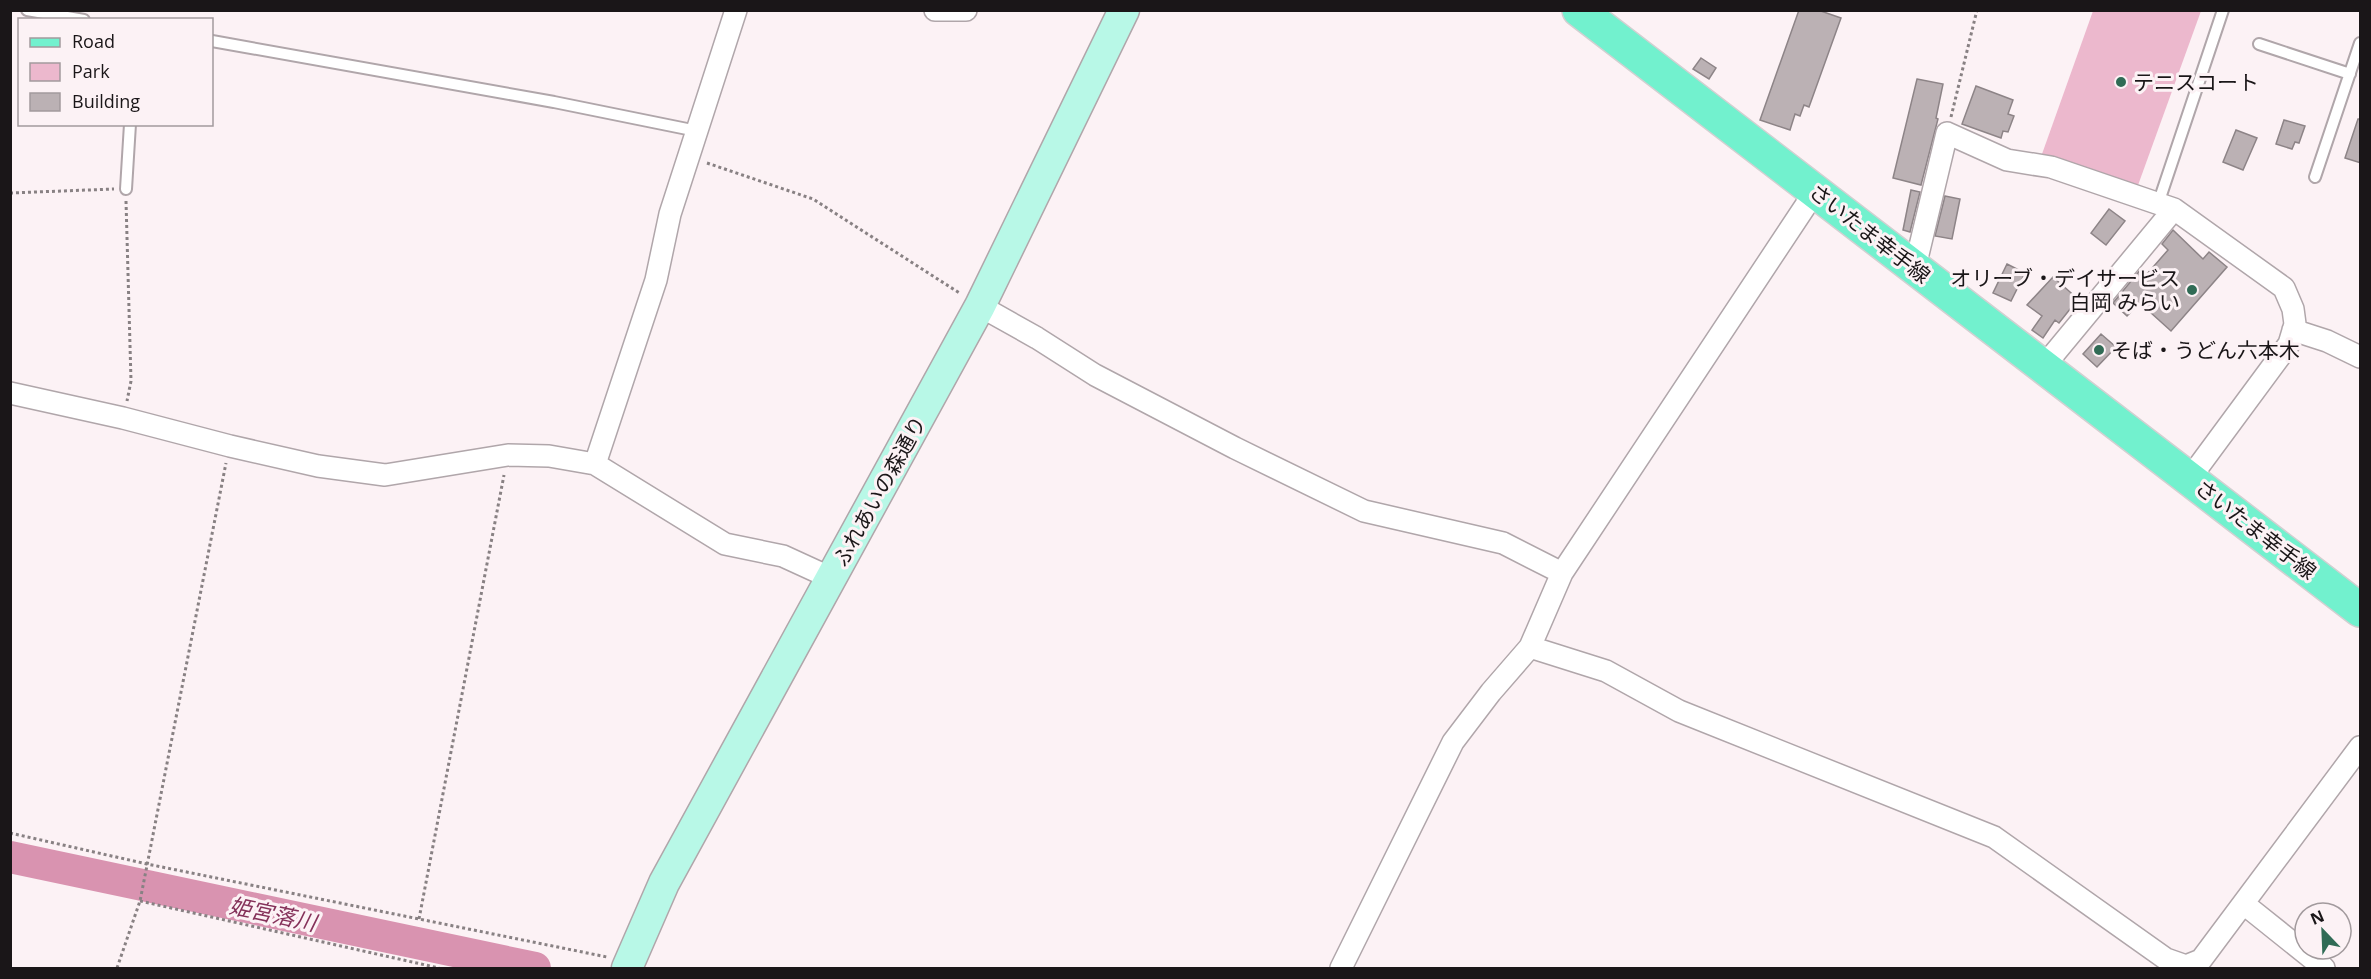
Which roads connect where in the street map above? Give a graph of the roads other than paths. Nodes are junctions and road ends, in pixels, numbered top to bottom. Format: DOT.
graph roads {
  1 [pos="27,10"];
  2 [pos="736,10"];
  3 [pos="935,10"];
  4 [pos="966,10"];
  5 [pos="1124,10"];
  6 [pos="1579,10"];
  7 [pos="2223,10"];
  8 [pos="73,18"];
  9 [pos="213,41"];
  10 [pos="2361,43"];
  11 [pos="2259,44"];
  12 [pos="2358,60"];
  13 [pos="2350,74"];
  14 [pos="130,126"];
  15 [pos="697,131"];
  16 [pos="2315,177"];
  17 [pos="126,189"];
  18 [pos="1816,190"];
  19 [pos="2166,206"];
  20 [pos="1915,267"];
  21 [pos="980,306"];
  22 [pos="2293,330"];
  23 [pos="2361,357"];
  24 [pos="2044,366"];
  25 [pos="10,393"];
  26 [pos="595,464"];
  27 [pos="2190,478"];
  28 [pos="1562,573"];
  29 [pos="831,578"];
  30 [pos="2361,610"];
  31 [pos="1530,647"];
  32 [pos="2361,747"];
  33 [pos="2244,904"];
  34 [pos="628,965"];
  35 [pos="1341,969"];
  36 [pos="2324,969"];
  1 -- 8 [label="lane"];
  2 -- 15 [label="street"];
  3 -- 4 [label="street"];
  5 -- 21 [label="street, ふれあいの森通り"];
  6 -- 18 [label="main road, さいたま幸手線"];
  7 -- 19 [label="lane"];
  9 -- 15 [label="lane"];
  10 -- 12 [label="lane"];
  11 -- 13 [label="lane"];
  12 -- 13 [label="lane"];
  13 -- 16 [label="lane"];
  14 -- 17 [label="lane"];
  15 -- 26 [label="street"];
  18 -- 20 [label="main road, さいたま幸手線"];
  18 -- 28 [label="street"];
  19 -- 20 [label="street"];
  19 -- 22 [label="street"];
  19 -- 24 [label="street"];
  20 -- 24 [label="main road, さいたま幸手線"];
  21 -- 28 [label="street"];
  21 -- 29 [label="street, ふれあいの森通り"];
  22 -- 23 [label="street"];
  22 -- 27 [label="street"];
  24 -- 27 [label="main road, さいたま幸手線"];
  25 -- 26 [label="street"];
  26 -- 29 [label="street"];
  27 -- 30 [label="main road, さいたま幸手線"];
  28 -- 31 [label="street"];
  29 -- 34 [label="street, ふれあいの森通り"];
  31 -- 33 [label="street"];
  31 -- 35 [label="street"];
  32 -- 33 [label="street"];
  33 -- 36 [label="street"];
}
